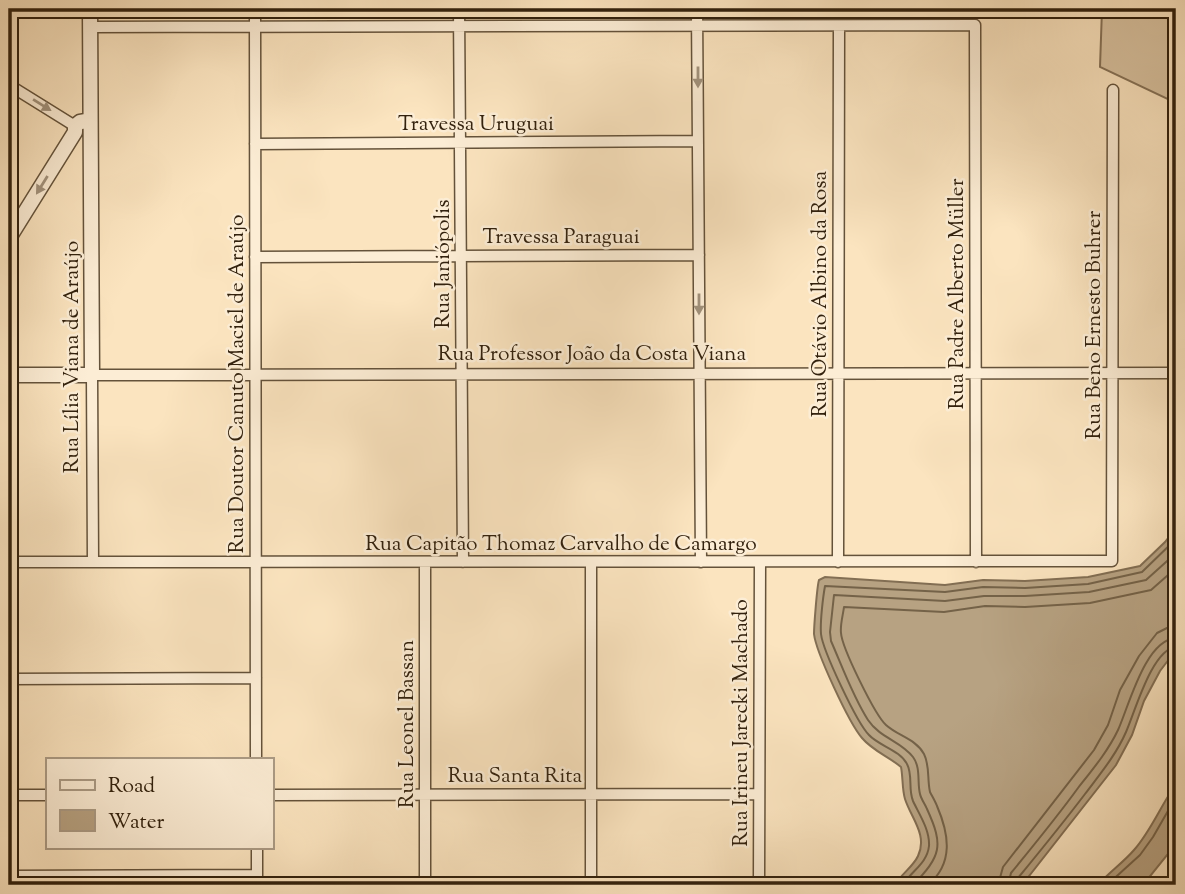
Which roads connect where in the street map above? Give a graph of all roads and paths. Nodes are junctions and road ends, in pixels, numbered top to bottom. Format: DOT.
graph roads {
  1 [pos="90,9"];
  2 [pos="255,9"];
  3 [pos="459,9"];
  4 [pos="697,9"];
  5 [pos="460,26"];
  6 [pos="697,26"];
  7 [pos="839,26"];
  8 [pos="90,27"];
  9 [pos="255,27"];
  10 [pos="9,85"];
  11 [pos="1113,90"];
  12 [pos="85,133"];
  13 [pos="698,141"];
  14 [pos="460,142"];
  15 [pos="255,144"];
  16 [pos="9,238"];
  17 [pos="699,255"];
  18 [pos="461,256"];
  19 [pos="255,257"];
  20 [pos="838,373"];
  21 [pos="976,373"];
  22 [pos="1113,373"];
  23 [pos="1176,373"];
  24 [pos="256,374"];
  25 [pos="461,374"];
  26 [pos="700,374"];
  27 [pos="9,375"];
  28 [pos="92,375"];
  29 [pos="9,562"];
  30 [pos="93,562"];
  31 [pos="256,562"];
  32 [pos="425,562"];
  33 [pos="463,562"];
  34 [pos="591,562"];
  35 [pos="701,562"];
  36 [pos="761,562"];
  37 [pos="838,562"];
  38 [pos="976,562"];
  39 [pos="1112,562"];
  40 [pos="256,678"];
  41 [pos="9,679"];
  42 [pos="257,758"];
  43 [pos="759,794"];
  44 [pos="46,795"];
  45 [pos="273,795"];
  46 [pos="425,795"];
  47 [pos="591,795"];
  48 [pos="9,796"];
  49 [pos="257,848"];
  50 [pos="9,876"];
  51 [pos="257,880"];
  52 [pos="425,885"];
  53 [pos="591,885"];
  54 [pos="759,885"];
  1 -- 8 [label="street, Rua Lília Viana de Araújo"];
  2 -- 9 [label="street, Rua Doutor Canuto Maciel de Araújo"];
  3 -- 5 [label="street, Rua Janiópolis"];
  4 -- 6 [label="street"];
  5 -- 6 [label="street"];
  5 -- 9 [label="street"];
  5 -- 14 [label="street, Rua Janiópolis"];
  6 -- 7 [label="street"];
  6 -- 13 [label="street, one-way"];
  7 -- 20 [label="street, Rua Otávio Albino da Rosa"];
  7 -- 21 [label="street, Rua Padre Alberto Müller"];
  8 -- 9 [label="street"];
  8 -- 12 [label="street, Rua Lília Viana de Araújo"];
  9 -- 15 [label="street, Rua Doutor Canuto Maciel de Araújo"];
  10 -- 12 [label="street, one-way"];
  11 -- 22 [label="street, Rua Beno Ernesto Buhrer"];
  12 -- 16 [label="street, one-way"];
  12 -- 28 [label="street, Rua Lília Viana de Araújo"];
  13 -- 14 [label="street, Travessa Uruguai"];
  13 -- 17 [label="street"];
  14 -- 15 [label="street, Travessa Uruguai"];
  14 -- 18 [label="street, Rua Janiópolis"];
  15 -- 19 [label="street, Rua Doutor Canuto Maciel de Araújo"];
  17 -- 18 [label="street, Travessa Paraguai"];
  17 -- 26 [label="street, one-way"];
  18 -- 19 [label="street, Travessa Paraguai"];
  18 -- 25 [label="street, Rua Janiópolis"];
  19 -- 24 [label="street, Rua Doutor Canuto Maciel de Araújo"];
  20 -- 21 [label="street, Rua Professor João da Costa Viana"];
  20 -- 26 [label="street, Rua Professor João da Costa Viana"];
  20 -- 37 [label="street, Rua Otávio Albino da Rosa"];
  21 -- 22 [label="street, Rua Professor João da Costa Viana"];
  21 -- 38 [label="street, Rua Padre Alberto Müller"];
  22 -- 23 [label="street, Rua Professor João da Costa Viana"];
  22 -- 39 [label="street, Rua Beno Ernesto Buhrer"];
  24 -- 25 [label="street, Rua Professor João da Costa Viana"];
  24 -- 28 [label="street, Rua Professor João da Costa Viana"];
  24 -- 31 [label="street, Rua Doutor Canuto Maciel de Araújo"];
  25 -- 26 [label="street, Rua Professor João da Costa Viana"];
  25 -- 33 [label="street, Rua Janiópolis"];
  26 -- 35 [label="street"];
  27 -- 28 [label="street, Rua Professor João da Costa Viana"];
  28 -- 30 [label="street, Rua Lília Viana de Araújo"];
  29 -- 30 [label="street, Rua Capitão Thomaz Carvalho de Camargo"];
  30 -- 31 [label="street, Rua Capitão Thomaz Carvalho de Camargo"];
  31 -- 32 [label="street, Rua Capitão Thomaz Carvalho de Camargo"];
  31 -- 40 [label="street, Rua Doutor Canuto Maciel de Araújo"];
  32 -- 33 [label="street, Rua Capitão Thomaz Carvalho de Camargo"];
  32 -- 46 [label="street, Rua Leonel Bassan"];
  33 -- 34 [label="street, Rua Capitão Thomaz Carvalho de Camargo"];
  34 -- 35 [label="street, Rua Capitão Thomaz Carvalho de Camargo"];
  34 -- 47 [label="street"];
  35 -- 36 [label="street, Rua Capitão Thomaz Carvalho de Camargo"];
  36 -- 37 [label="street, Rua Capitão Thomaz Carvalho de Camargo"];
  36 -- 43 [label="street, Rua Irineu Jarecki Machado"];
  37 -- 38 [label="street, Rua Capitão Thomaz Carvalho de Camargo"];
  38 -- 39 [label="street, Rua Capitão Thomaz Carvalho de Camargo"];
  40 -- 41 [label="street"];
  40 -- 42 [label="street, Rua Doutor Canuto Maciel de Araújo"];
  43 -- 47 [label="street, Rua Santa Rita"];
  43 -- 54 [label="street, Rua Irineu Jarecki Machado"];
  44 -- 48 [label="street"];
  45 -- 46 [label="street, Rua Santa Rita"];
  46 -- 47 [label="street, Rua Santa Rita"];
  46 -- 52 [label="street, Rua Leonel Bassan"];
  47 -- 53 [label="street"];
  49 -- 51 [label="street"];
  50 -- 51 [label="street"];
}
